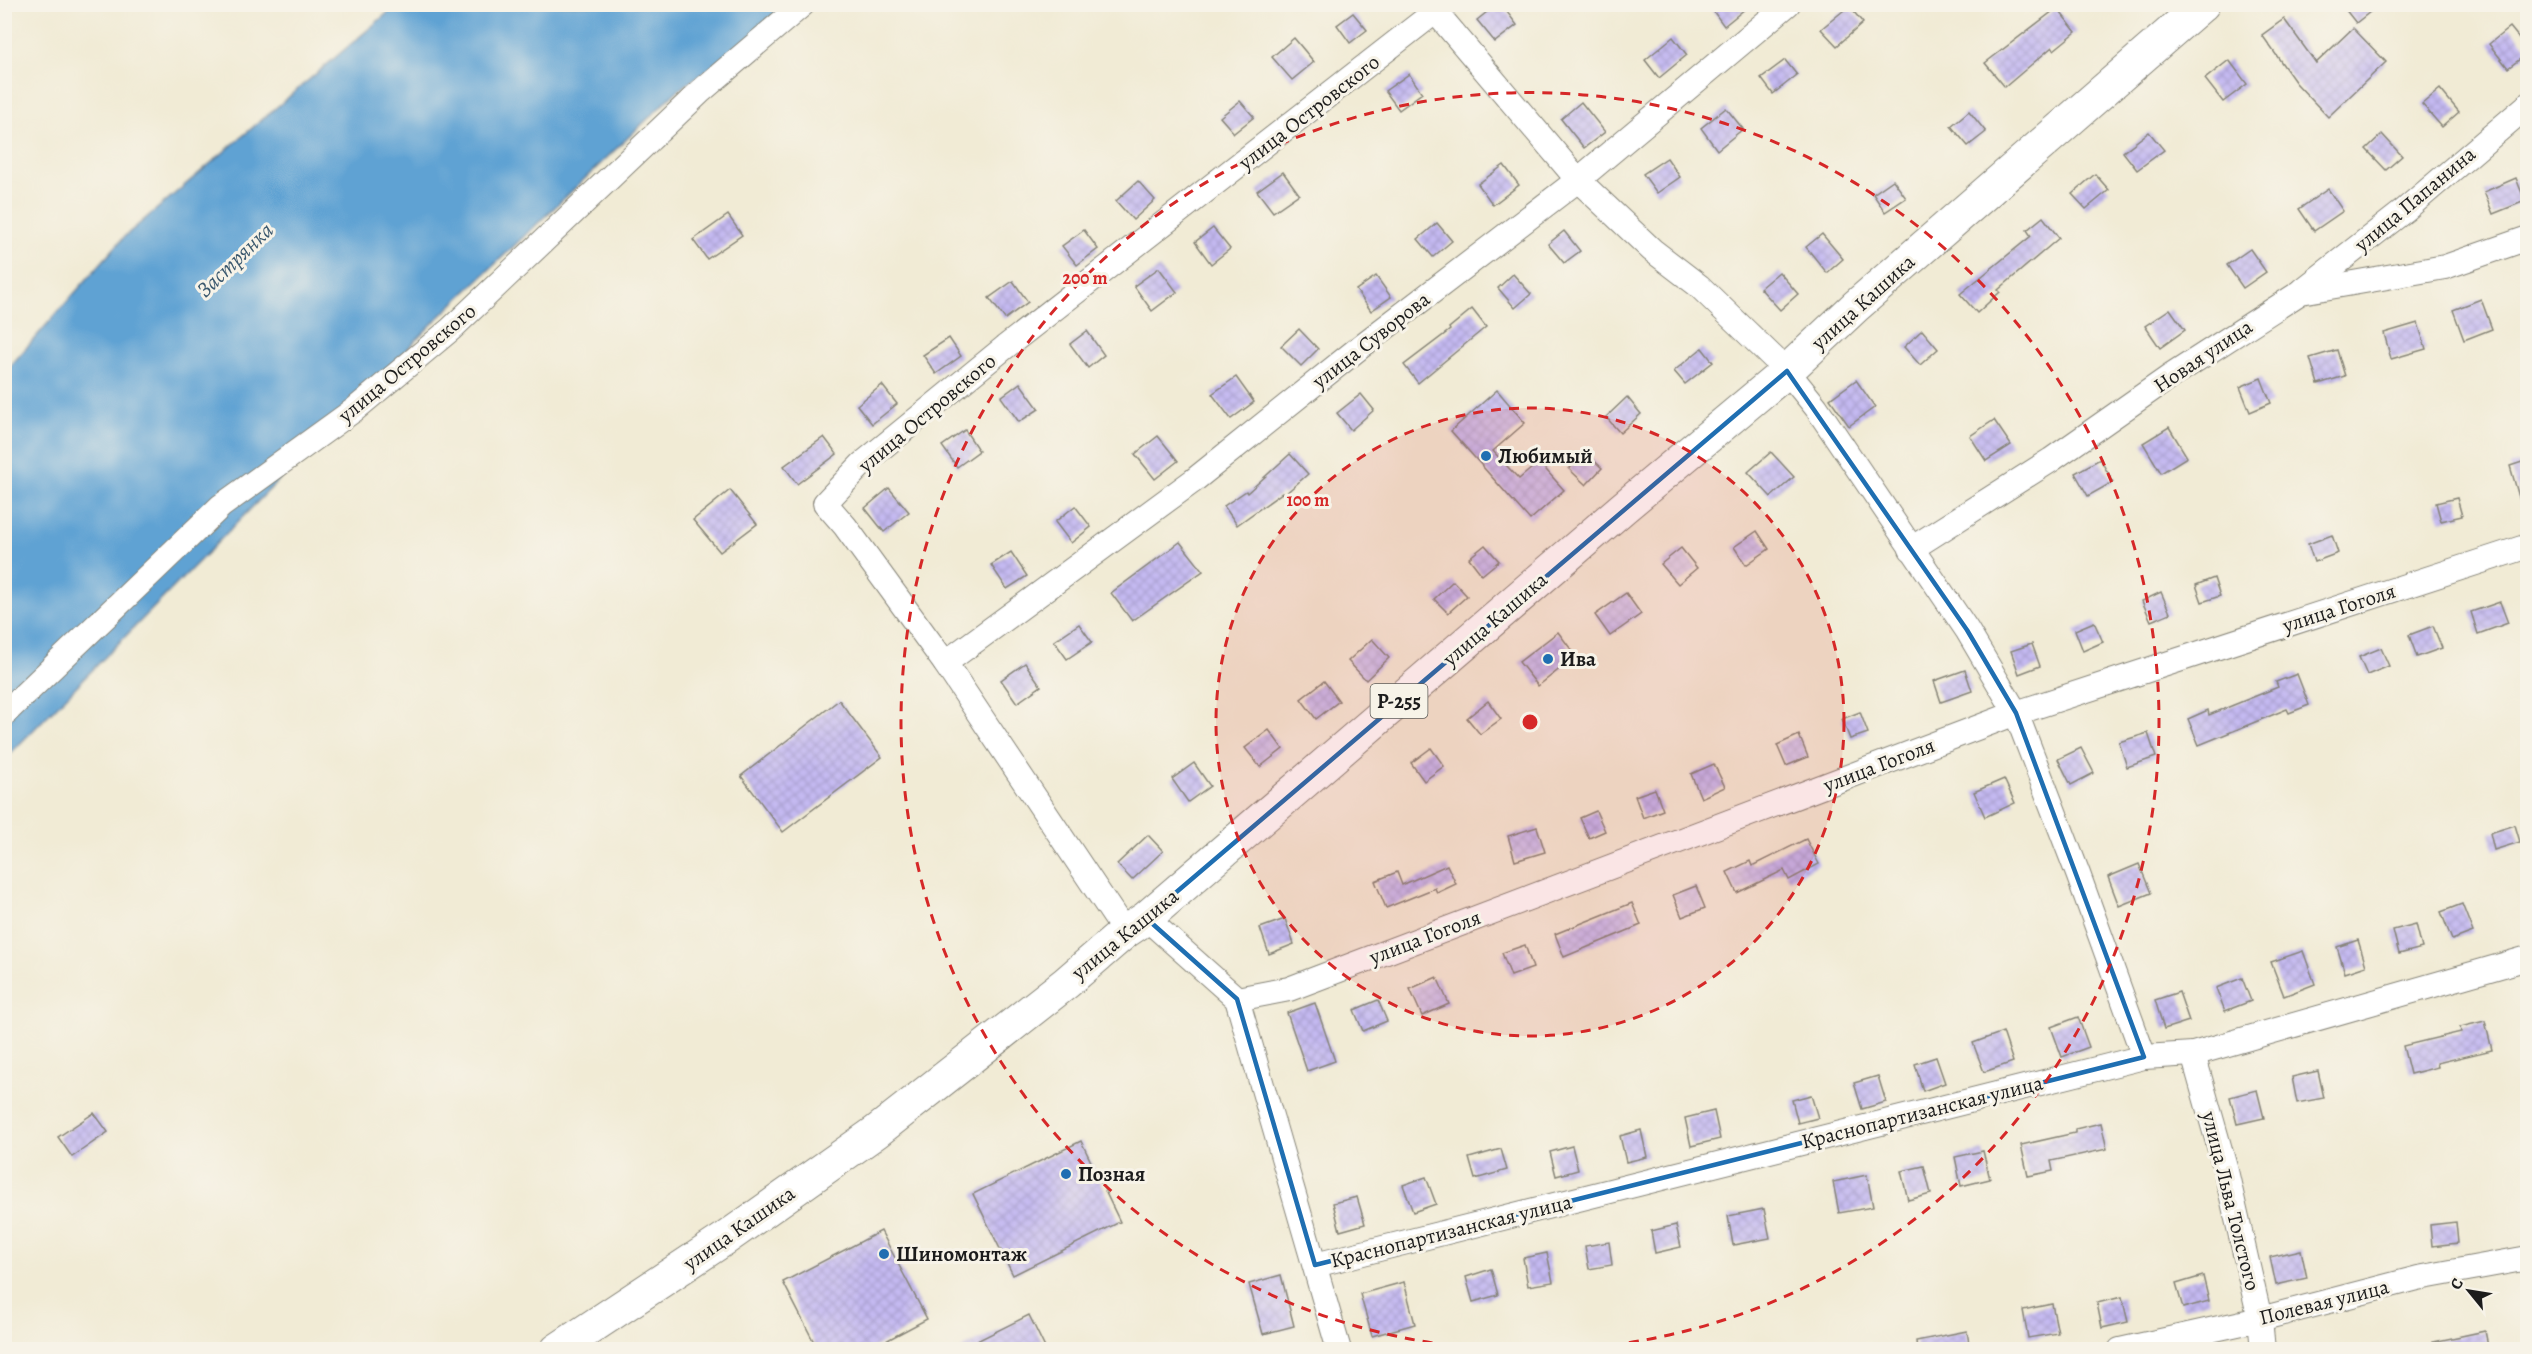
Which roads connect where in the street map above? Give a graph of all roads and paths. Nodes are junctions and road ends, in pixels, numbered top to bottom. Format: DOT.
graph roads {
  1 [pos="803,4"];
  2 [pos="1788,4"];
  3 [pos="2203,4"];
  4 [pos="1437,7"];
  5 [pos="2528,105"];
  6 [pos="1578,180"];
  7 [pos="2528,238"];
  8 [pos="2301,292"];
  9 [pos="1787,371"];
  10 [pos="2528,546"];
  11 [pos="1911,549"];
  12 [pos="945,663"];
  13 [pos="2016,713"];
  14 [pos="4,714"];
  15 [pos="1136,925"];
  16 [pos="2528,958"];
  17 [pos="1237,999"];
  18 [pos="2193,1054"];
  19 [pos="2144,1057"];
  20 [pos="2528,1258"];
  21 [pos="1315,1265"];
  22 [pos="2260,1319"];
  23 [pos="557,1350"];
  24 [pos="1339,1350"];
  25 [pos="2120,1350"];
  26 [pos="2263,1350"];
  1 -- 14 [label="street, улица Островского"];
  2 -- 6 [label="street, улица Суворова"];
  3 -- 9 [label="highway, улица Кашика / Р-255"];
  4 -- 6 [label="street"];
  4 -- 12 [label="street, улица Островского"];
  5 -- 8 [label="street, улица Папанина"];
  6 -- 9 [label="street"];
  6 -- 12 [label="street, улица Суворова"];
  7 -- 8 [label="street, Новая улица"];
  8 -- 11 [label="street, Новая улица"];
  9 -- 11 [label="street"];
  9 -- 15 [label="highway, улица Кашика / Р-255"];
  10 -- 13 [label="street, улица Гоголя"];
  11 -- 13 [label="street"];
  12 -- 15 [label="street, улица Островского"];
  13 -- 17 [label="street, улица Гоголя"];
  13 -- 19 [label="street"];
  15 -- 17 [label="street, улица Островского"];
  15 -- 23 [label="highway, улица Кашика / Р-255"];
  16 -- 18 [label="street, Краснопартизанская улица"];
  17 -- 21 [label="street"];
  18 -- 19 [label="street, Краснопартизанская улица"];
  18 -- 22 [label="street, улица Льва Толстого"];
  19 -- 21 [label="street, Краснопартизанская улица"];
  20 -- 22 [label="street, Полевая улица"];
  21 -- 24 [label="street"];
  22 -- 25 [label="street, Полевая улица"];
  22 -- 26 [label="street, улица Льва Толстого"];
}
